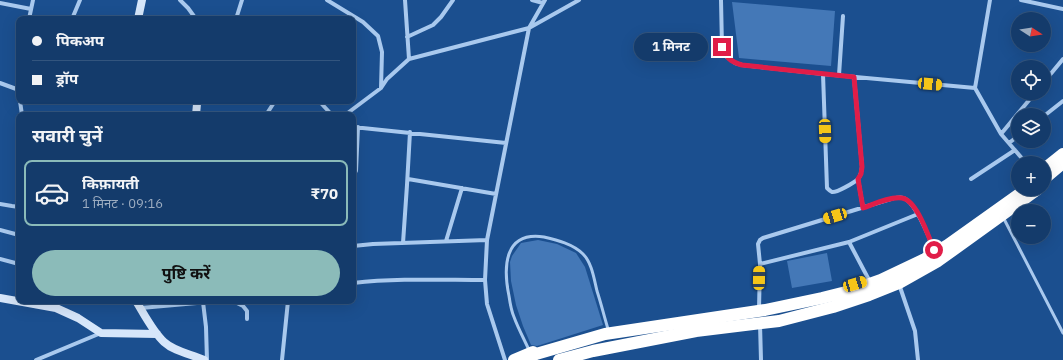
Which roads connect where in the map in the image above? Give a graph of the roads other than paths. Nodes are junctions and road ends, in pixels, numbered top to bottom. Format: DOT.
graph roads {
  1 [pos="11,0"];
  2 [pos="33,0"];
  3 [pos="80,0"];
  4 [pos="142,0"];
  5 [pos="180,0"];
  6 [pos="242,0"];
  7 [pos="327,0"];
  8 [pos="405,0"];
  9 [pos="453,0"];
  10 [pos="532,0"];
  11 [pos="579,0"];
  12 [pos="721,0"];
  13 [pos="990,0"];
  14 [pos="1021,0"];
  15 [pos="544,2"];
  16 [pos="0,3"];
  17 [pos="13,6"];
  18 [pos="31,9"];
  19 [pos="1063,9"];
  20 [pos="29,16"];
  21 [pos="73,16"];
  22 [pos="138,16"];
  23 [pos="194,16"];
  24 [pos="237,16"];
  25 [pos="353,16"];
  26 [pos="843,16"];
  27 [pos="356,18"];
  28 [pos="529,28"];
  29 [pos="407,37"];
  30 [pos="1063,59"];
  31 [pos="409,60"];
  32 [pos="823,74"];
  33 [pos="1051,74"];
  34 [pos="839,75"];
  35 [pos="854,77"];
  36 [pos="0,83"];
  37 [pos="382,88"];
  38 [pos="975,88"];
  39 [pos="16,89"];
  40 [pos="1029,100"];
  41 [pos="1063,101"];
  42 [pos="322,104"];
  43 [pos="1051,110"];
  44 [pos="329,112"];
  45 [pos="349,112"];
  46 [pos="358,127"];
  47 [pos="410,132"];
  48 [pos="1001,134"];
  49 [pos="506,143"];
  50 [pos="1009,143"];
  51 [pos="1015,150"];
  52 [pos="1063,154"];
  53 [pos="1020,156"];
  54 [pos="1051,163"];
  55 [pos="1063,164"];
  56 [pos="1063,169"];
  57 [pos="356,171"];
  58 [pos="1051,176"];
  59 [pos="1051,178"];
  60 [pos="408,179"];
  61 [pos="858,179"];
  62 [pos="971,179"];
  63 [pos="462,188"];
  64 [pos="496,194"];
  65 [pos="1015,196"];
  66 [pos="1015,196"];
  67 [pos="1028,196"];
  68 [pos="0,204"];
  69 [pos="16,206"];
  70 [pos="863,208"];
  71 [pos="918,214"];
  72 [pos="1003,215"];
  73 [pos="0,230"];
  74 [pos="16,234"];
  75 [pos="487,240"];
  76 [pos="446,241"];
  77 [pos="849,242"];
  78 [pos="403,243"];
  79 [pos="356,246"];
  80 [pos="934,250"];
  81 [pos="0,259"];
  82 [pos="938,261"];
  83 [pos="16,263"];
  84 [pos="760,264"];
  85 [pos="485,280"];
  86 [pos="869,280"];
  87 [pos="356,283"];
  88 [pos="899,283"];
  89 [pos="0,298"];
  90 [pos="16,301"];
  91 [pos="34,304"];
  92 [pos="160,304"];
  93 [pos="203,304"];
  94 [pos="239,304"];
  95 [pos="288,304"];
  96 [pos="138,305"];
  97 [pos="759,306"];
  98 [pos="247,319"];
  99 [pos="760,323"];
  100 [pos="608,329"];
  101 [pos="101,333"];
  102 [pos="1063,333"];
  103 [pos="157,334"];
  104 [pos="532,358"];
  105 [pos="201,359"];
  106 [pos="36,360"];
  107 [pos="282,360"];
  108 [pos="505,360"];
  109 [pos="514,360"];
  110 [pos="559,360"];
  111 [pos="761,360"];
  112 [pos="918,360"];
  1 -- 17 [label="street"];
  2 -- 18 [label="street"];
  3 -- 21 [label="street"];
  4 -- 22 [label="street"];
  5 -- 23 [label="street"];
  6 -- 24 [label="street"];
  7 -- 25 [label="street"];
  8 -- 29 [label="street"];
  9 -- 29 [label="street"];
  10 -- 15 [label="street"];
  11 -- 28 [label="street"];
  12 -- 32 [label="street"];
  13 -- 38 [label="street"];
  14 -- 19 [label="street"];
  15 -- 28 [label="street"];
  16 -- 17 [label="street"];
  17 -- 18 [label="street"];
  18 -- 20 [label="street"];
  26 -- 34 [label="street"];
  27 -- 37 [label="street"];
  28 -- 31 [label="street"];
  28 -- 49 [label="street"];
  29 -- 31 [label="street"];
  30 -- 33 [label="street"];
  31 -- 37 [label="street"];
  32 -- 34 [label="street"];
  32 -- 61 [label="street"];
  34 -- 35 [label="street"];
  35 -- 38 [label="street"];
  35 -- 61 [label="street"];
  36 -- 39 [label="street"];
  37 -- 45 [label="street"];
  38 -- 48 [label="street"];
  40 -- 48 [label="street"];
  41 -- 43 [label="street"];
  42 -- 44 [label="street"];
  46 -- 47 [label="street"];
  46 -- 57 [label="street"];
  47 -- 49 [label="street"];
  47 -- 60 [label="street"];
  48 -- 50 [label="street"];
  49 -- 64 [label="street"];
  50 -- 51 [label="street"];
  51 -- 53 [label="street"];
  51 -- 62 [label="street"];
  52 -- 54 [label="highway"];
  55 -- 58 [label="highway"];
  56 -- 59 [label="highway"];
  60 -- 63 [label="street"];
  60 -- 78 [label="street"];
  61 -- 70 [label="street"];
  63 -- 64 [label="street"];
  63 -- 76 [label="street"];
  64 -- 75 [label="street"];
  65 -- 80 [label="highway"];
  66 -- 104 [label="highway, bridge"];
  67 -- 72 [label="highway"];
  68 -- 69 [label="street"];
  70 -- 71 [label="street"];
  70 -- 84 [label="street"];
  71 -- 77 [label="street"];
  71 -- 80 [label="street"];
  72 -- 82 [label="highway"];
  72 -- 102 [label="lane"];
  73 -- 74 [label="street"];
  75 -- 76 [label="street"];
  75 -- 85 [label="street"];
  76 -- 78 [label="street"];
  77 -- 84 [label="street"];
  77 -- 86 [label="street"];
  78 -- 79 [label="street"];
  80 -- 82 [label="street"];
  80 -- 86 [label="highway"];
  81 -- 83 [label="street"];
  82 -- 88 [label="highway"];
  84 -- 97 [label="street"];
  85 -- 87 [label="street"];
  85 -- 108 [label="street"];
  86 -- 97 [label="highway"];
  88 -- 99 [label="highway"];
  88 -- 112 [label="street"];
  89 -- 90 [label="street"];
  91 -- 101 [label="street"];
  92 -- 96 [label="street"];
  93 -- 105 [label="street"];
  94 -- 98 [label="street"];
  95 -- 107 [label="street"];
  96 -- 103 [label="street"];
  97 -- 99 [label="street"];
  97 -- 100 [label="highway"];
  99 -- 110 [label="highway"];
  99 -- 111 [label="street"];
  100 -- 104 [label="highway"];
  100 -- 104 [label="lane"];
  101 -- 103 [label="street"];
  101 -- 106 [label="street"];
  103 -- 105 [label="street"];
  104 -- 109 [label="highway"];
}
